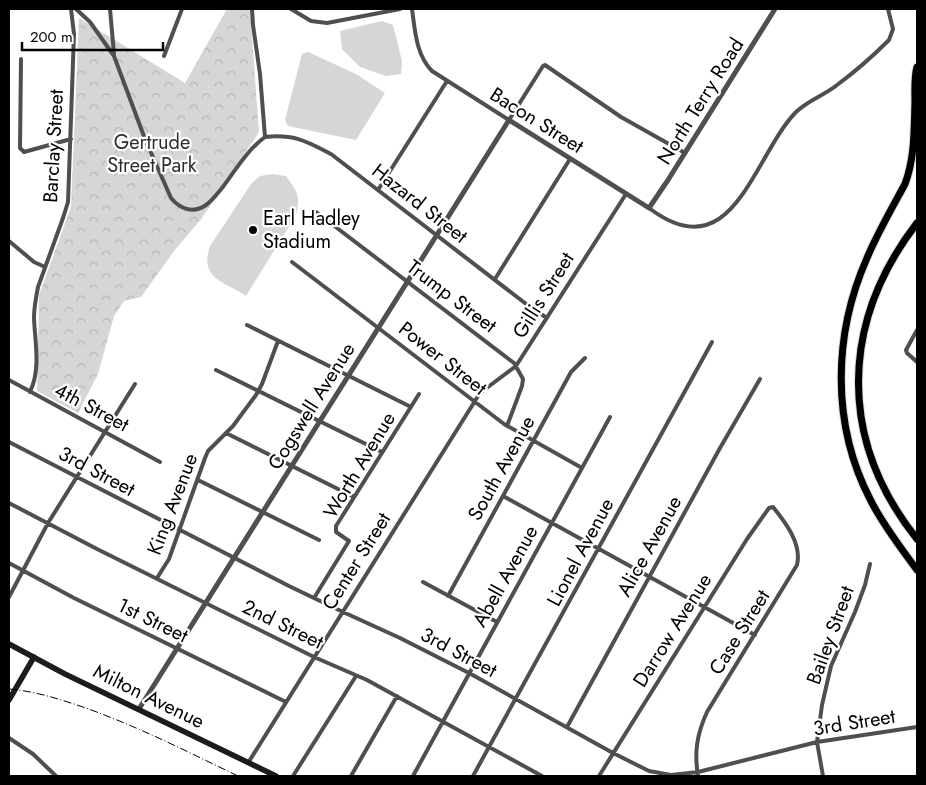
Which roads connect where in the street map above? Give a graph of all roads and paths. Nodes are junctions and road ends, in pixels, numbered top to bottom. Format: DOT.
graph roads {
  1 [pos="71,9"];
  2 [pos="76,9"];
  3 [pos="110,9"];
  4 [pos="182,9"];
  5 [pos="252,9"];
  6 [pos="291,9"];
  7 [pos="400,9"];
  8 [pos="412,9"];
  9 [pos="775,9"];
  10 [pos="888,9"];
  11 [pos="114,56"];
  12 [pos="164,56"];
  13 [pos="21,59"];
  14 [pos="917,67"];
  15 [pos="447,81"];
  16 [pos="916,87"];
  17 [pos="509,120"];
  18 [pos="265,137"];
  19 [pos="71,139"];
  20 [pos="685,152"];
  21 [pos="570,159"];
  22 [pos="378,190"];
  23 [pos="626,194"];
  24 [pos="649,208"];
  25 [pos="316,212"];
  26 [pos="917,223"];
  27 [pos="436,234"];
  28 [pos="9,241"];
  29 [pos="292,262"];
  30 [pos="45,267"];
  31 [pos="495,279"];
  32 [pos="407,281"];
  33 [pos="547,318"];
  34 [pos="247,325"];
  35 [pos="378,327"];
  36 [pos="917,330"];
  37 [pos="278,341"];
  38 [pos="712,342"];
  39 [pos="585,358"];
  40 [pos="917,362"];
  41 [pos="516,366"];
  42 [pos="216,370"];
  43 [pos="348,376"];
  44 [pos="760,379"];
  45 [pos="9,380"];
  46 [pos="135,384"];
  47 [pos="259,391"];
  48 [pos="30,392"];
  49 [pos="419,394"];
  50 [pos="475,402"];
  51 [pos="411,406"];
  52 [pos="610,417"];
  53 [pos="320,421"];
  54 [pos="507,426"];
  55 [pos="105,431"];
  56 [pos="226,433"];
  57 [pos="533,441"];
  58 [pos="9,442"];
  59 [pos="382,452"];
  60 [pos="160,462"];
  61 [pos="291,466"];
  62 [pos="582,468"];
  63 [pos="76,477"];
  64 [pos="198,480"];
  65 [pos="503,496"];
  66 [pos="354,498"];
  67 [pos="9,503"];
  68 [pos="774,508"];
  69 [pos="262,512"];
  70 [pos="48,523"];
  71 [pos="552,523"];
  72 [pos="178,529"];
  73 [pos="917,539"];
  74 [pos="319,540"];
  75 [pos="599,548"];
  76 [pos="234,558"];
  77 [pos="9,564"];
  78 [pos="870,564"];
  79 [pos="917,570"];
  80 [pos="22,571"];
  81 [pos="649,576"];
  82 [pos="157,578"];
  83 [pos="423,582"];
  84 [pos="448,596"];
  85 [pos="9,597"];
  86 [pos="314,598"];
  87 [pos="205,602"];
  88 [pos="704,607"];
  89 [pos="343,612"];
  90 [pos="496,622"];
  91 [pos="755,635"];
  92 [pos="9,644"];
  93 [pos="177,648"];
  94 [pos="314,656"];
  95 [pos="34,658"];
  96 [pos="469,674"];
  97 [pos="356,676"];
  98 [pos="397,696"];
  99 [pos="9,700"];
  100 [pos="516,700"];
  101 [pos="286,702"];
  102 [pos="140,709"];
  103 [pos="442,722"];
  104 [pos="917,727"];
  105 [pos="567,728"];
  106 [pos="9,738"];
  107 [pos="818,742"];
  108 [pos="489,748"];
  109 [pos="613,753"];
  110 [pos="248,763"];
  111 [pos="698,774"];
  112 [pos="56,776"];
  113 [pos="276,776"];
  114 [pos="293,776"];
  115 [pos="351,776"];
  116 [pos="412,776"];
  117 [pos="474,776"];
  118 [pos="542,776"];
  119 [pos="599,776"];
  120 [pos="823,776"];
  1 -- 19 [label="street, Barclay Street"];
  2 -- 11 [label="street"];
  3 -- 11 [label="street"];
  4 -- 12 [label="street"];
  5 -- 18 [label="street"];
  6 -- 7 [label="street"];
  8 -- 15 [label="street, Bacon Street"];
  9 -- 20 [label="street, North Terry Road"];
  10 -- 24 [label="street"];
  11 -- 18 [label="street"];
  13 -- 19 [label="street"];
  14 -- 16 [label="highway"];
  15 -- 17 [label="street, Bacon Street"];
  15 -- 22 [label="street"];
  16 -- 79 [label="highway"];
  17 -- 20 [label="street"];
  17 -- 21 [label="street, Bacon Street"];
  17 -- 27 [label="street, Cogswell Avenue"];
  18 -- 22 [label="street, Hazard Street"];
  19 -- 30 [label="street, Barclay Street"];
  20 -- 24 [label="street, North Terry Road"];
  21 -- 23 [label="street, Bacon Street"];
  21 -- 31 [label="street"];
  22 -- 27 [label="street, Hazard Street"];
  23 -- 24 [label="street, Bacon Street"];
  23 -- 33 [label="street, Gillis Street"];
  25 -- 32 [label="street, Trump Street"];
  26 -- 73 [label="highway"];
  27 -- 31 [label="street, Hazard Street"];
  27 -- 32 [label="street, Cogswell Avenue"];
  28 -- 30 [label="street"];
  29 -- 35 [label="street, Power Street"];
  30 -- 48 [label="street, Barclay Street"];
  31 -- 33 [label="street, Hazard Street"];
  32 -- 35 [label="street, Cogswell Avenue"];
  32 -- 41 [label="street, Trump Street"];
  33 -- 41 [label="street, Gillis Street"];
  34 -- 37 [label="street"];
  35 -- 43 [label="street, Cogswell Avenue"];
  35 -- 50 [label="street, Power Street"];
  36 -- 40 [label="street"];
  37 -- 43 [label="street"];
  37 -- 47 [label="street, King Avenue"];
  38 -- 75 [label="street, Lionel Avenue"];
  39 -- 57 [label="street, South Avenue"];
  41 -- 50 [label="street, Gillis Street"];
  41 -- 54 [label="street"];
  42 -- 47 [label="street"];
  43 -- 51 [label="street"];
  43 -- 53 [label="street, Cogswell Avenue"];
  44 -- 81 [label="street, Alice Avenue"];
  45 -- 48 [label="street, 4th Street"];
  46 -- 55 [label="street"];
  47 -- 53 [label="street"];
  47 -- 56 [label="street, King Avenue"];
  48 -- 55 [label="street, 4th Street"];
  49 -- 51 [label="street, Worth Avenue"];
  50 -- 54 [label="street, Power Street"];
  50 -- 89 [label="street, Center Street"];
  51 -- 59 [label="street, Worth Avenue"];
  52 -- 62 [label="street, Abell Avenue"];
  53 -- 59 [label="street"];
  53 -- 61 [label="street, Cogswell Avenue"];
  54 -- 57 [label="street, Power Street"];
  55 -- 60 [label="street, 4th Street"];
  55 -- 63 [label="street"];
  56 -- 61 [label="street"];
  56 -- 64 [label="street, King Avenue"];
  57 -- 62 [label="street, Power Street"];
  57 -- 65 [label="street, South Avenue"];
  58 -- 63 [label="street, 3rd Street"];
  59 -- 66 [label="street, Worth Avenue"];
  61 -- 66 [label="street"];
  61 -- 69 [label="street, Cogswell Avenue"];
  62 -- 71 [label="street, Abell Avenue"];
  63 -- 70 [label="street"];
  63 -- 72 [label="street, 3rd Street"];
  64 -- 69 [label="street"];
  64 -- 72 [label="street, King Avenue"];
  65 -- 71 [label="street"];
  65 -- 84 [label="street, South Avenue"];
  66 -- 86 [label="street, Worth Avenue"];
  67 -- 70 [label="street, 2nd Street"];
  68 -- 88 [label="street, Darrow Avenue"];
  68 -- 91 [label="street, Case Street"];
  69 -- 74 [label="street"];
  69 -- 76 [label="street, Cogswell Avenue"];
  70 -- 80 [label="street"];
  70 -- 82 [label="street, 2nd Street"];
  71 -- 75 [label="street"];
  71 -- 90 [label="street, Abell Avenue"];
  72 -- 76 [label="street, 3rd Street"];
  72 -- 82 [label="street, King Avenue"];
  75 -- 81 [label="street"];
  75 -- 100 [label="street, Lionel Avenue"];
  76 -- 86 [label="street, 3rd Street"];
  76 -- 87 [label="street, Cogswell Avenue"];
  77 -- 80 [label="street, 1st Street"];
  78 -- 107 [label="street, Bailey Street"];
  80 -- 85 [label="street"];
  80 -- 93 [label="street, 1st Street"];
  81 -- 88 [label="street"];
  81 -- 105 [label="street, Alice Avenue"];
  82 -- 87 [label="street, 2nd Street"];
  83 -- 84 [label="street"];
  84 -- 90 [label="street"];
  86 -- 89 [label="street, 3rd Street"];
  87 -- 93 [label="street, Cogswell Avenue"];
  87 -- 94 [label="street, 2nd Street"];
  88 -- 91 [label="street"];
  88 -- 109 [label="street, Darrow Avenue"];
  89 -- 94 [label="street, Center Street"];
  89 -- 96 [label="street, 3rd Street"];
  90 -- 96 [label="street, Abell Avenue"];
  91 -- 111 [label="street, Case Street"];
  92 -- 95 [label="main road, Milton Avenue"];
  93 -- 101 [label="street, 1st Street"];
  93 -- 102 [label="street, Cogswell Avenue"];
  94 -- 97 [label="street, 2nd Street"];
  94 -- 101 [label="street, Center Street"];
  95 -- 99 [label="main road"];
  95 -- 102 [label="main road, Milton Avenue"];
  96 -- 100 [label="street, 3rd Street"];
  96 -- 103 [label="street, Abell Avenue"];
  97 -- 98 [label="street, 2nd Street"];
  97 -- 114 [label="street"];
  98 -- 103 [label="street, 2nd Street"];
  98 -- 115 [label="street"];
  100 -- 105 [label="street, 3rd Street"];
  100 -- 108 [label="street, Lionel Avenue"];
  101 -- 110 [label="street, Center Street"];
  102 -- 110 [label="main road, Milton Avenue"];
  103 -- 108 [label="street, 2nd Street"];
  103 -- 116 [label="street, Abell Avenue"];
  104 -- 107 [label="street, 3rd Street"];
  105 -- 109 [label="street, 3rd Street"];
  106 -- 112 [label="street"];
  107 -- 111 [label="street, 3rd Street"];
  107 -- 120 [label="street, Bailey Street"];
  108 -- 117 [label="street, Lionel Avenue"];
  108 -- 118 [label="street, 2nd Street"];
  109 -- 111 [label="street, 3rd Street"];
  109 -- 119 [label="street, Darrow Avenue"];
  110 -- 113 [label="main road, Milton Avenue"];
}
